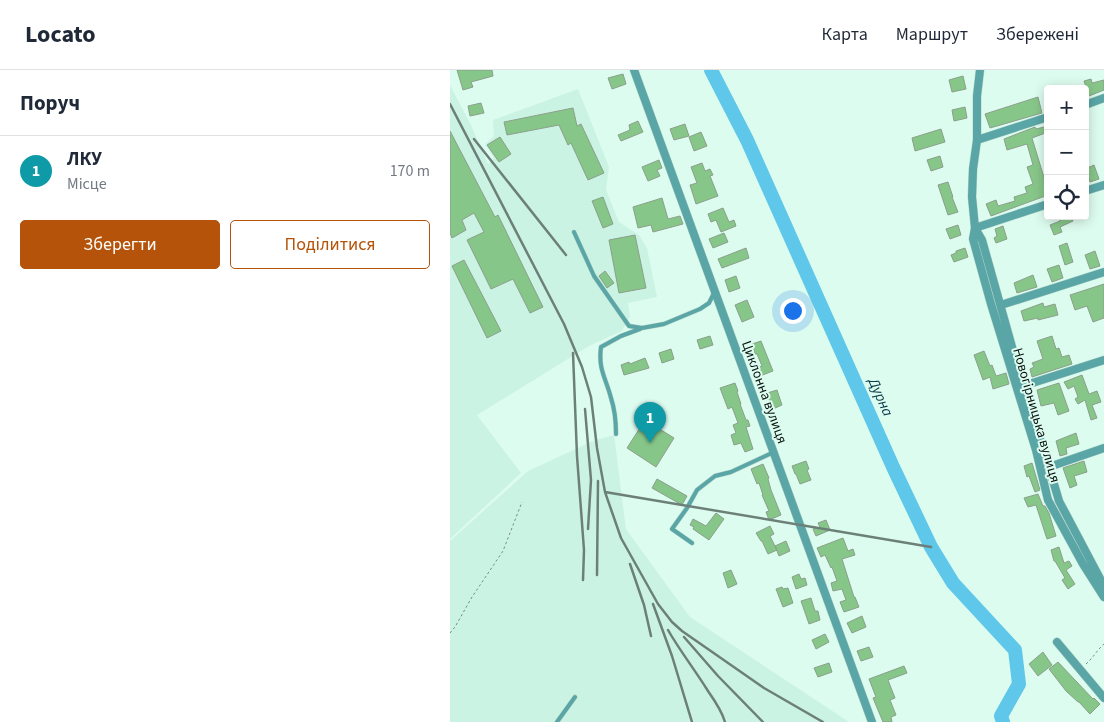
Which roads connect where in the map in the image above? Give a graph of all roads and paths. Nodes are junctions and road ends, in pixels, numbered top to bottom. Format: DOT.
graph roads {
  1 [pos="634,70"];
  2 [pos="980,70"];
  3 [pos="1104,98"];
  4 [pos="1089,104"];
  5 [pos="1044,118"];
  6 [pos="977,140"];
  7 [pos="1104,185"];
  8 [pos="1089,190"];
  9 [pos="1044,205"];
  10 [pos="975,228"];
  11 [pos="574,232"];
  12 [pos="1104,272"];
  13 [pos="715,291"];
  14 [pos="1001,305"];
  15 [pos="642,328"];
  16 [pos="1104,360"];
  17 [pos="1024,386"];
  18 [pos="616,434"];
  19 [pos="1104,448"];
  20 [pos="774,452"];
  21 [pos="1049,466"];
  22 [pos="522,502"];
  23 [pos="692,544"];
  24 [pos="1104,586"];
  25 [pos="1104,597"];
  26 [pos="450,632"];
  27 [pos="1057,642"];
  28 [pos="1104,644"];
  29 [pos="1080,669"];
  30 [pos="575,697"];
  31 [pos="1104,698"];
  32 [pos="557,722"];
  33 [pos="872,722"];
  1 -- 13 [label="street, Циклонна вулиця"];
  2 -- 6 [label="street, Новогірницька вулиця"];
  3 -- 4 [label="street"];
  5 -- 6 [label="street"];
  6 -- 10 [label="street, Новогірницька вулиця"];
  7 -- 8 [label="street"];
  9 -- 10 [label="street"];
  10 -- 14 [label="street, Новогірницька вулиця"];
  10 -- 25 [label="street, Новогірницька вулиця"];
  11 -- 15 [label="lane"];
  12 -- 14 [label="street"];
  13 -- 15 [label="lane"];
  13 -- 20 [label="street, Циклонна вулиця"];
  14 -- 17 [label="street, Новогірницька вулиця"];
  15 -- 18 [label="lane"];
  16 -- 17 [label="street"];
  17 -- 21 [label="street, Новогірницька вулиця"];
  19 -- 21 [label="street"];
  20 -- 23 [label="lane"];
  20 -- 33 [label="street, Циклонна вулиця"];
  21 -- 24 [label="street, Новогірницька вулиця"];
  22 -- 26 [label="path"];
  27 -- 29 [label="street"];
  28 -- 29 [label="path"];
  29 -- 31 [label="street"];
  30 -- 32 [label="lane"];
}
